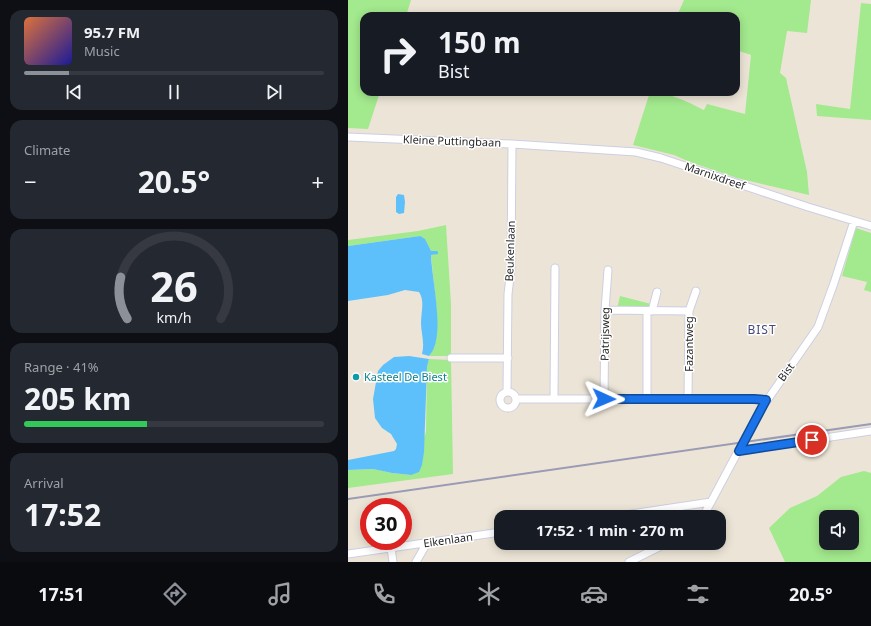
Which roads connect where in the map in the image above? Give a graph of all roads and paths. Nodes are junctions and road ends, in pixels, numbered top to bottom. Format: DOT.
graph roads {
  1 [pos="348,137"];
  2 [pos="512,144"];
  3 [pos="556,147"];
  4 [pos="854,221"];
  5 [pos="871,226"];
  6 [pos="555,268"];
  7 [pos="608,270"];
  8 [pos="696,291"];
  9 [pos="657,292"];
  10 [pos="605,310"];
  11 [pos="650,311"];
  12 [pos="689,311"];
  13 [pos="451,358"];
  14 [pos="508,358"];
  15 [pos="507,391"];
  16 [pos="554,398"];
  17 [pos="516,399"];
  18 [pos="604,399"];
  19 [pos="647,399"];
  20 [pos="688,399"];
  21 [pos="766,400"];
  22 [pos="871,431"];
  23 [pos="739,451"];
  24 [pos="711,502"];
  25 [pos="657,510"];
  26 [pos="707,510"];
  27 [pos="494,533"];
  28 [pos="427,543"];
  29 [pos="412,545"];
  30 [pos="377,550"];
  31 [pos="391,550"];
  32 [pos="653,550"];
  33 [pos="348,554"];
  34 [pos="393,562"];
  35 [pos="416,562"];
  36 [pos="628,562"];
  1 -- 2 [label="street, Kleine Puttingbaan"];
  2 -- 3 [label="street, Kleine Puttingbaan"];
  2 -- 14 [label="street, Beukenlaan"];
  3 -- 4 [label="street, Marnixdreef"];
  4 -- 5 [label="street, Marnixdreef"];
  4 -- 21 [label="street, Bist"];
  6 -- 16 [label="street"];
  7 -- 10 [label="street, Patrijsweg"];
  8 -- 12 [label="street, Fazantweg"];
  9 -- 11 [label="street"];
  10 -- 11 [label="street"];
  10 -- 18 [label="street, Patrijsweg"];
  11 -- 12 [label="street"];
  11 -- 19 [label="street"];
  12 -- 20 [label="street, Fazantweg"];
  13 -- 14 [label="street"];
  14 -- 15 [label="street, Beukenlaan"];
  15 -- 17 [label="street"];
  15 -- 17 [label="street, Beukenlaan"];
  16 -- 17 [label="street, Beukenlaan"];
  16 -- 18 [label="street, Beukenlaan"];
  18 -- 19 [label="street, Beukenlaan"];
  19 -- 20 [label="street, Beukenlaan"];
  20 -- 21 [label="street, Beukenlaan"];
  21 -- 23 [label="street, Bist"];
  22 -- 23 [label="street"];
  23 -- 24 [label="street, Bist"];
  24 -- 25 [label="street"];
  24 -- 26 [label="street, Bist"];
  27 -- 28 [label="street, Eikenlaan"];
  28 -- 29 [label="street, Eikenlaan"];
  28 -- 35 [label="street"];
  30 -- 33 [label="street, Eikenlaan"];
  31 -- 34 [label="street"];
  32 -- 36 [label="street"];
}
